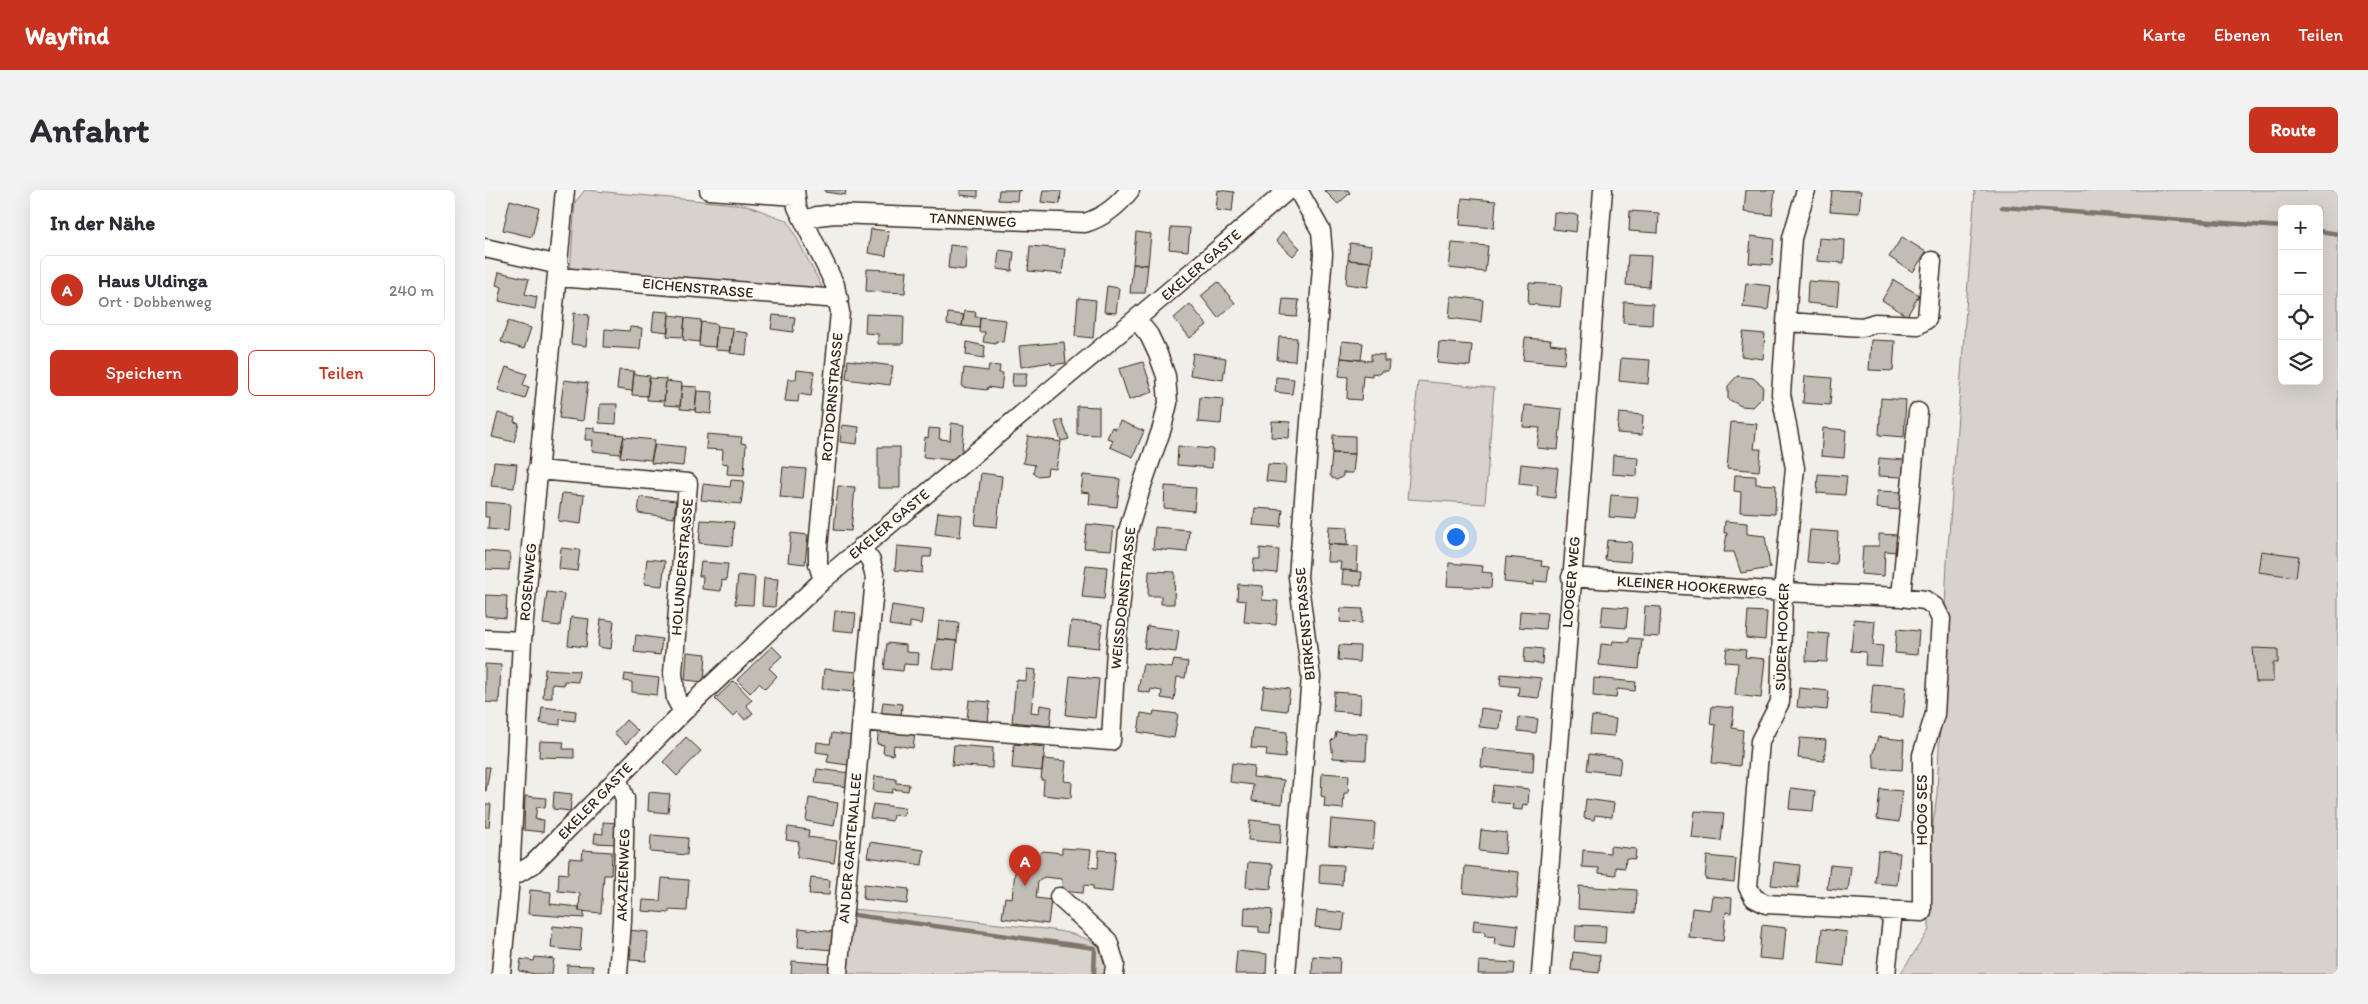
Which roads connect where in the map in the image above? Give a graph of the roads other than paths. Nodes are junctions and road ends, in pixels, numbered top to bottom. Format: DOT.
graph roads {
  1 [pos="565,190"];
  2 [pos="709,190"];
  3 [pos="1130,190"];
  4 [pos="1288,190"];
  5 [pos="1298,190"];
  6 [pos="1603,190"];
  7 [pos="1807,190"];
  8 [pos="795,193"];
  9 [pos="804,221"];
  10 [pos="485,248"];
  11 [pos="1931,261"];
  12 [pos="558,271"];
  13 [pos="839,299"];
  14 [pos="1136,320"];
  15 [pos="1787,322"];
  16 [pos="1918,412"];
  17 [pos="537,470"];
  18 [pos="861,548"];
  19 [pos="1571,577"];
  20 [pos="823,580"];
  21 [pos="1783,592"];
  22 [pos="1901,597"];
  23 [pos="1941,619"];
  24 [pos="485,639"];
  25 [pos="522,641"];
  26 [pos="683,712"];
  27 [pos="861,721"];
  28 [pos="617,778"];
  29 [pos="510,878"];
  30 [pos="1059,897"];
  31 [pos="1893,911"];
  32 [pos="501,974"];
  33 [pos="618,974"];
  34 [pos="839,974"];
  35 [pos="1114,974"];
  36 [pos="1286,974"];
  37 [pos="1541,974"];
  38 [pos="1886,974"];
  1 -- 12 [label="street, ROSENWEG"];
  2 -- 8 [label="street"];
  3 -- 9 [label="street, TANNENWEG"];
  4 -- 14 [label="street, EKELER GASTE"];
  5 -- 36 [label="street, BIRKENSTRASSE"];
  6 -- 19 [label="street, LOOGER WEG"];
  7 -- 15 [label="street, SÜDER HOOKER"];
  8 -- 9 [label="street, ROTDORNSTRASSE"];
  9 -- 13 [label="street, ROTDORNSTRASSE"];
  10 -- 12 [label="street, EICHENSTRASSE"];
  11 -- 15 [label="street"];
  12 -- 13 [label="street, EICHENSTRASSE"];
  12 -- 17 [label="street, ROSENWEG"];
  13 -- 20 [label="street, ROTDORNSTRASSE"];
  14 -- 18 [label="street, EKELER GASTE"];
  14 -- 27 [label="street, WEISSDORNSTRASSE"];
  15 -- 21 [label="street, SÜDER HOOKER"];
  16 -- 22 [label="street"];
  17 -- 25 [label="street, ROSENWEG"];
  17 -- 26 [label="street, HOLUNDERSTRASSE"];
  18 -- 20 [label="street, EKELER GASTE"];
  18 -- 27 [label="street, AN DER GARTENALLEE"];
  19 -- 21 [label="street, KLEINER HOOKERWEG"];
  19 -- 37 [label="street, LOOGER WEG"];
  20 -- 26 [label="street, EKELER GASTE"];
  21 -- 22 [label="street, KLEINER HOOKERWEG"];
  21 -- 31 [label="street, SÜDER HOOKER"];
  22 -- 23 [label="street, KLEINER HOOKERWEG"];
  23 -- 31 [label="street, HOOG SES"];
  24 -- 25 [label="street"];
  25 -- 29 [label="street, ROSENWEG"];
  26 -- 28 [label="street, EKELER GASTE"];
  27 -- 34 [label="street, AN DER GARTENALLEE"];
  28 -- 29 [label="street, EKELER GASTE"];
  28 -- 33 [label="street, AKAZIENWEG"];
  29 -- 32 [label="street, ROSENWEG"];
  30 -- 35 [label="street"];
  31 -- 38 [label="street"];
}
